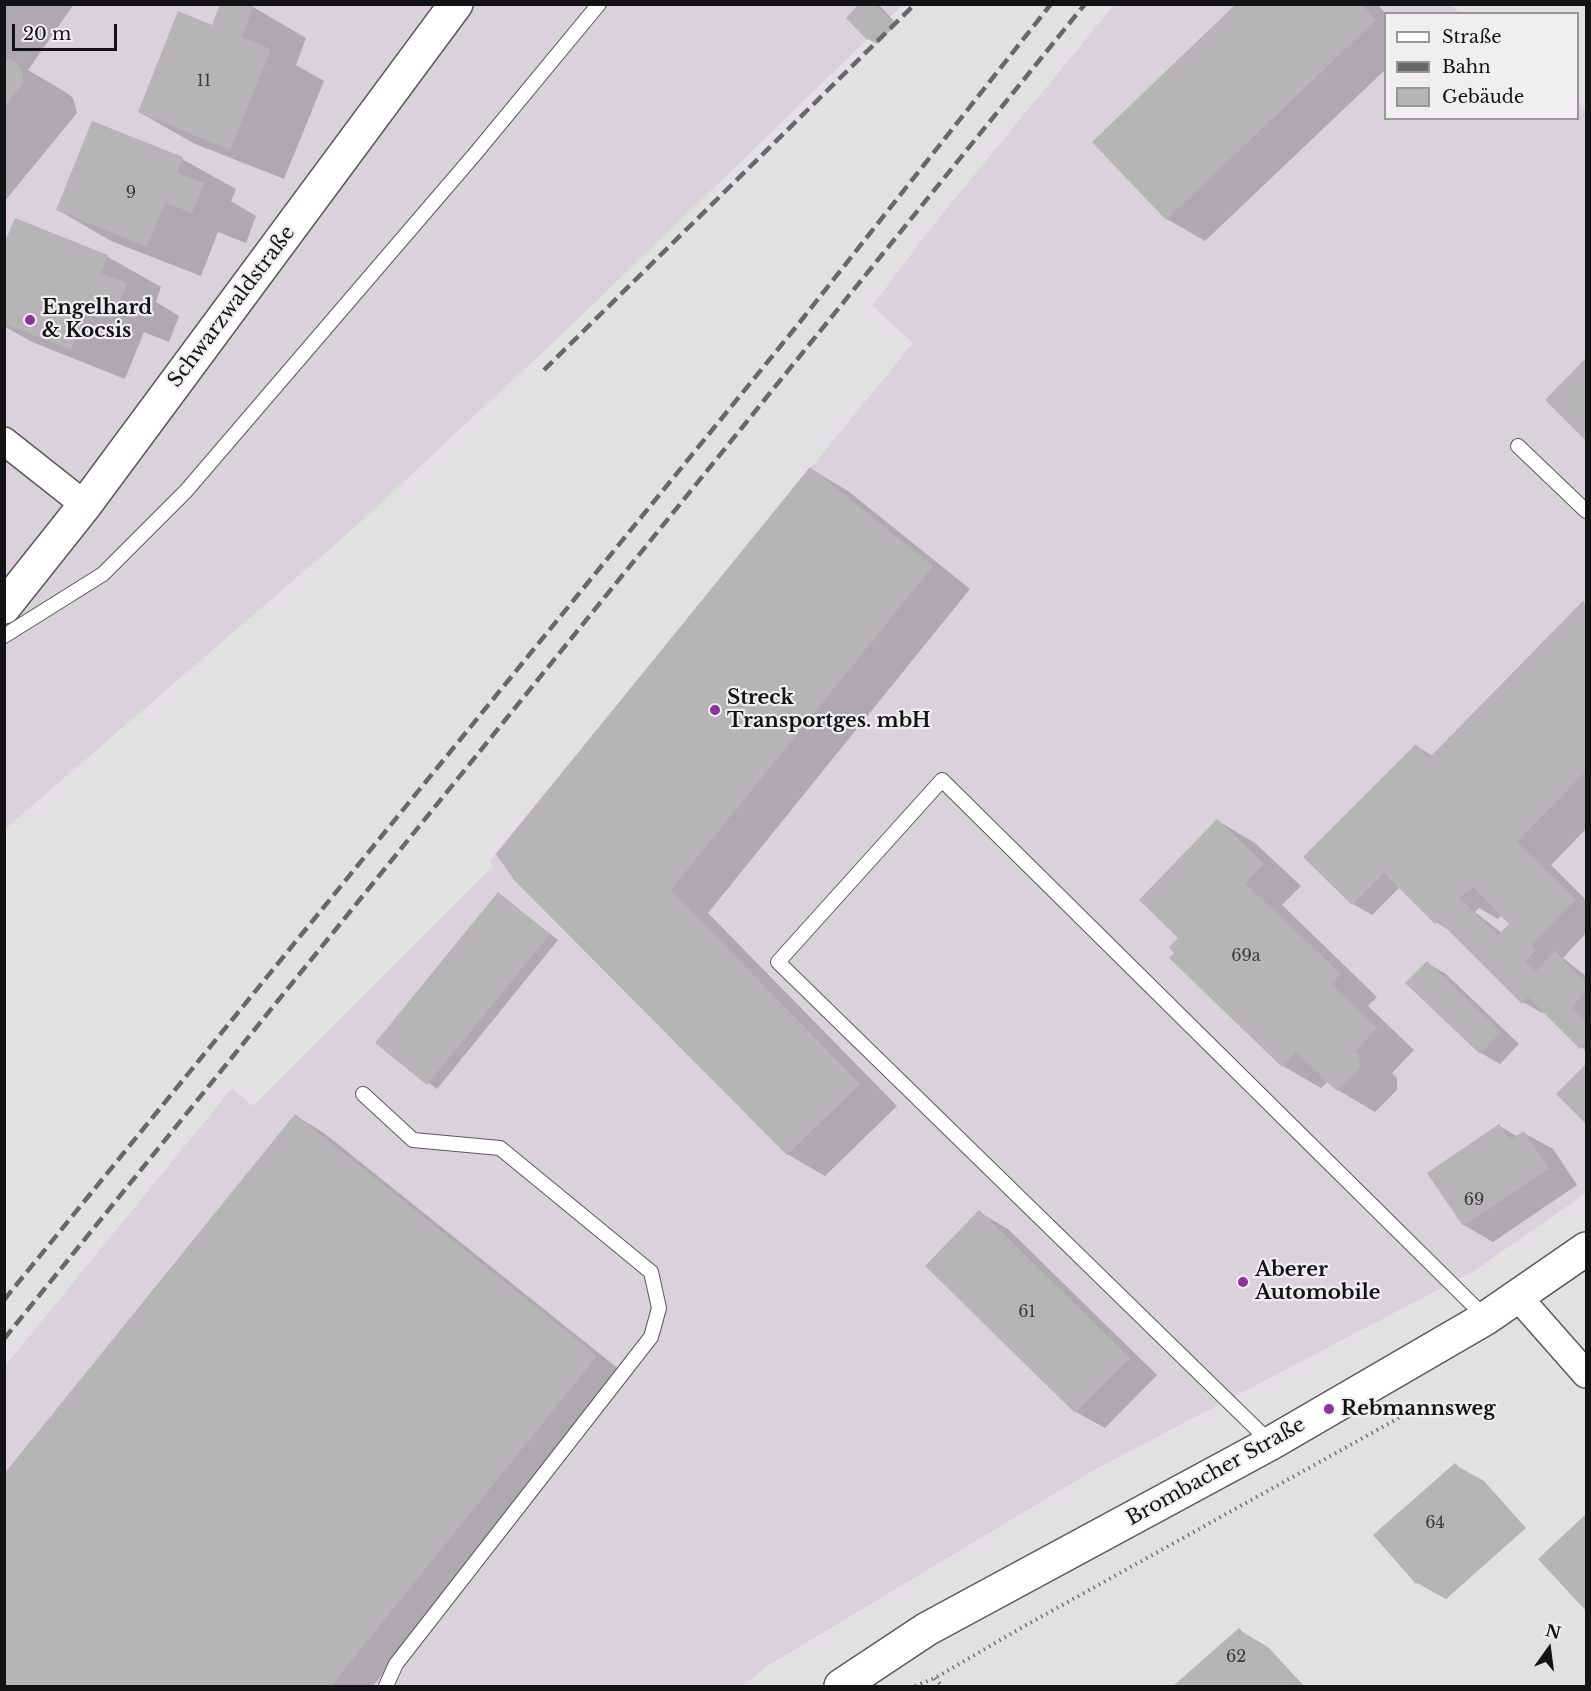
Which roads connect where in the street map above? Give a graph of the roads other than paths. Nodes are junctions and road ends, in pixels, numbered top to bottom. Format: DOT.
graph roads {
  1 [pos="456,4"];
  2 [pos="598,4"];
  3 [pos="4,441"];
  4 [pos="1518,446"];
  5 [pos="85,505"];
  6 [pos="1587,511"];
  7 [pos="4,608"];
  8 [pos="4,636"];
  9 [pos="363,1094"];
  10 [pos="1587,1249"];
  11 [pos="1518,1297"];
  12 [pos="1486,1318"];
  13 [pos="1587,1374"];
  14 [pos="1271,1443"];
  15 [pos="396,1664"];
  16 [pos="378,1686"];
  17 [pos="387,1686"];
  18 [pos="841,1686"];
  1 -- 5 [label="main road, Schwarzwaldstraße"];
  2 -- 8 [label="lane"];
  3 -- 5 [label="street"];
  4 -- 6 [label="lane"];
  5 -- 7 [label="main road, Schwarzwaldstraße"];
  9 -- 15 [label="lane"];
  10 -- 11 [label="main road, Brombacher Straße"];
  11 -- 12 [label="main road, Brombacher Straße"];
  11 -- 13 [label="street"];
  12 -- 14 [label="main road, Brombacher Straße"];
  12 -- 14 [label="lane"];
  14 -- 18 [label="main road, Brombacher Straße"];
  15 -- 16 [label="lane"];
  15 -- 17 [label="lane"];
}
